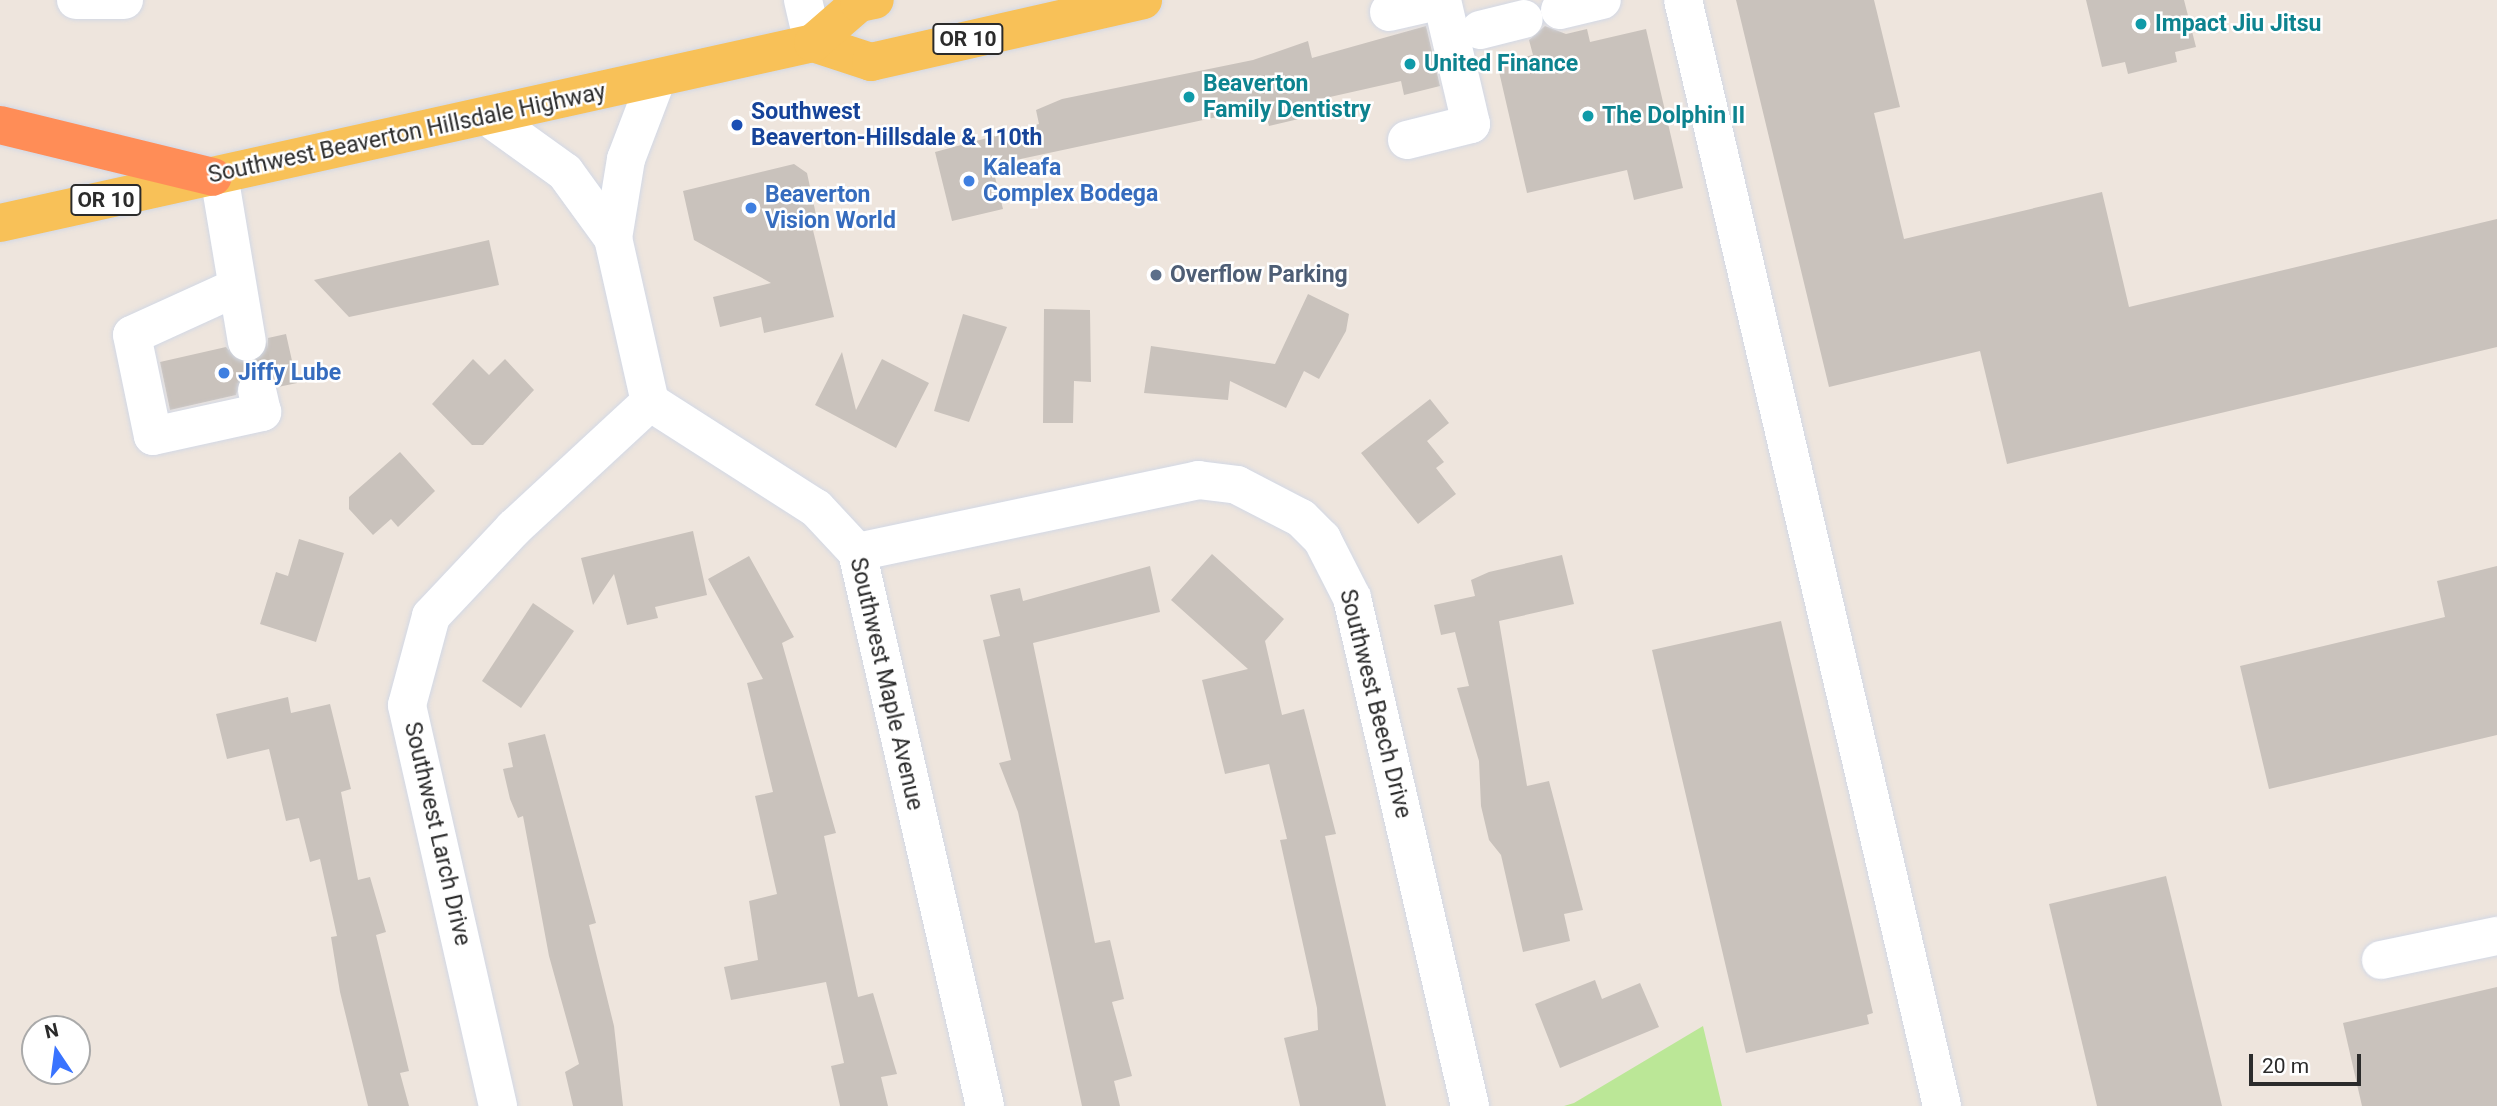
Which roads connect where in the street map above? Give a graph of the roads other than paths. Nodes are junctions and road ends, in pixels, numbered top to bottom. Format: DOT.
graph roads {
  1 [pos="76,0"];
  2 [pos="124,0"];
  3 [pos="803,0"];
  4 [pos="875,0"];
  5 [pos="1143,0"];
  6 [pos="1442,0"];
  7 [pos="1602,0"];
  8 [pos="1683,0"];
  9 [pos="1388,12"];
  10 [pos="1480,30"];
  11 [pos="813,43"];
  12 [pos="657,78"];
  13 [pos="487,116"];
  14 [pos="0,125"];
  15 [pos="1407,140"];
  16 [pos="216,176"];
  17 [pos="0,223"];
  18 [pos="614,239"];
  19 [pos="235,288"];
  20 [pos="247,342"];
  21 [pos="257,391"];
  22 [pos="650,402"];
  23 [pos="857,552"];
  24 [pos="2497,936"];
  25 [pos="2381,960"];
  26 [pos="498,1106"];
  27 [pos="985,1106"];
  28 [pos="1469,1106"];
  29 [pos="1942,1106"];
  1 -- 2 [label="street"];
  3 -- 11 [label="street"];
  4 -- 11 [label="main road, Southwest Beaverton Hillsdale Highway / OR 10"];
  5 -- 11 [label="main road, OR 10"];
  6 -- 9 [label="street"];
  6 -- 15 [label="street"];
  7 -- 10 [label="street"];
  8 -- 29 [label="street"];
  11 -- 12 [label="main road, Southwest Beaverton Hillsdale Highway / OR 10"];
  12 -- 13 [label="main road, Southwest Beaverton Hillsdale Highway / OR 10"];
  12 -- 18 [label="street"];
  13 -- 16 [label="main road, Southwest Beaverton Hillsdale Highway / OR 10"];
  13 -- 18 [label="street"];
  14 -- 16 [label="highway"];
  16 -- 17 [label="main road, Southwest Beaverton Hillsdale Highway / OR 10"];
  16 -- 19 [label="street"];
  18 -- 22 [label="street"];
  19 -- 20 [label="street"];
  19 -- 21 [label="street"];
  22 -- 23 [label="street, Southwest Maple Avenue"];
  22 -- 26 [label="street, Southwest Larch Drive"];
  23 -- 27 [label="street, Southwest Maple Avenue"];
  23 -- 28 [label="street, Southwest Beech Drive"];
  24 -- 25 [label="street"];
}
